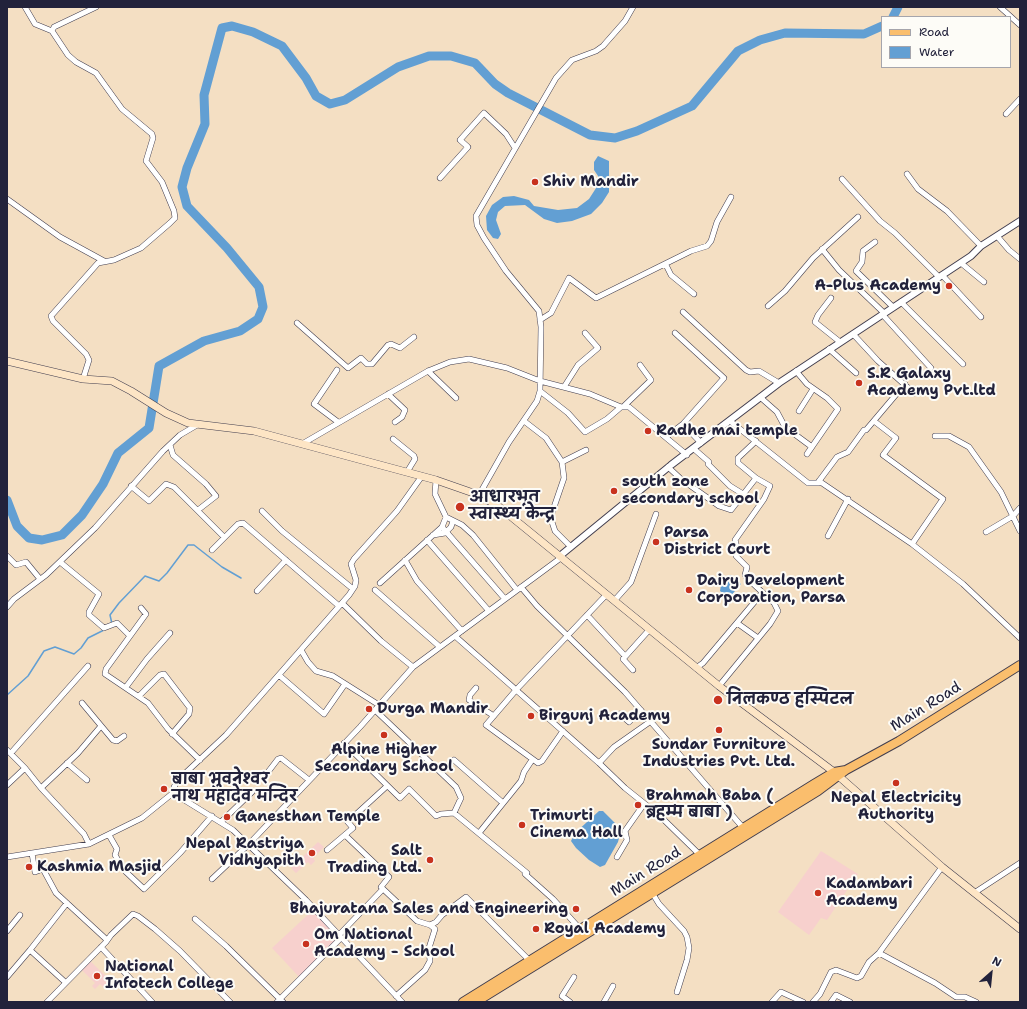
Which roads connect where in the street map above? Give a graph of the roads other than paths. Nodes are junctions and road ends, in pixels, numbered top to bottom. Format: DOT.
graph roads {
  1 [pos="25,7"];
  2 [pos="96,7"];
  3 [pos="633,7"];
  4 [pos="1000,7"];
  5 [pos="1010,16"];
  6 [pos="1011,17"];
  7 [pos="1020,25"];
  8 [pos="52,31"];
  9 [pos="1020,99"];
  10 [pos="1006,114"];
  11 [pos="515,148"];
  12 [pos="907,174"];
  13 [pos="440,178"];
  14 [pos="842,179"];
  15 [pos="731,197"];
  16 [pos="7,199"];
  17 [pos="858,217"];
  18 [pos="1020,221"];
  19 [pos="997,236"];
  20 [pos="875,242"];
  21 [pos="981,246"];
  22 [pos="822,249"];
  23 [pos="1020,259"];
  24 [pos="104,261"];
  25 [pos="961,263"];
  26 [pos="666,264"];
  27 [pos="941,276"];
  28 [pos="984,282"];
  29 [pos="694,294"];
  30 [pos="831,298"];
  31 [pos="901,302"];
  32 [pos="768,306"];
  33 [pos="893,307"];
  34 [pos="683,312"];
  35 [pos="883,314"];
  36 [pos="981,317"];
  37 [pos="540,320"];
  38 [pos="297,324"];
  39 [pos="585,333"];
  40 [pos="675,333"];
  41 [pos="853,334"];
  42 [pos="414,337"];
  43 [pos="840,342"];
  44 [pos="829,349"];
  45 [pos="7,361"];
  46 [pos="963,364"];
  47 [pos="640,365"];
  48 [pos="931,368"];
  49 [pos="337,370"];
  50 [pos="796,371"];
  51 [pos="428,372"];
  52 [pos="856,373"];
  53 [pos="83,379"];
  54 [pos="540,381"];
  55 [pos="779,383"];
  56 [pos="905,384"];
  57 [pos="564,388"];
  58 [pos="813,389"];
  59 [pos="540,391"];
  60 [pos="914,393"];
  61 [pos="388,394"];
  62 [pos="760,397"];
  63 [pos="456,398"];
  64 [pos="622,406"];
  65 [pos="799,412"];
  66 [pos="524,421"];
  67 [pos="730,421"];
  68 [pos="874,421"];
  69 [pos="338,422"];
  70 [pos="396,422"];
  71 [pos="683,424"];
  72 [pos="197,425"];
  73 [pos="935,436"];
  74 [pos="666,437"];
  75 [pos="393,438"];
  76 [pos="756,442"];
  77 [pos="701,443"];
  78 [pos="302,444"];
  79 [pos="170,445"];
  80 [pos="812,447"];
  81 [pos="694,449"];
  82 [pos="586,450"];
  83 [pos="807,454"];
  84 [pos="687,455"];
  85 [pos="562,462"];
  86 [pos="668,467"];
  87 [pos="407,472"];
  88 [pos="422,476"];
  89 [pos="756,478"];
  90 [pos="436,480"];
  91 [pos="820,481"];
  92 [pos="131,486"];
  93 [pos="743,494"];
  94 [pos="479,495"];
  95 [pos="848,499"];
  96 [pos="1020,508"];
  97 [pos="198,510"];
  98 [pos="262,511"];
  99 [pos="656,514"];
  100 [pos="1013,516"];
  101 [pos="446,517"];
  102 [pos="453,521"];
  103 [pos="442,528"];
  104 [pos="1020,531"];
  105 [pos="986,532"];
  106 [pos="445,533"];
  107 [pos="433,535"];
  108 [pos="828,536"];
  109 [pos="224,537"];
  110 [pos="427,540"];
  111 [pos="912,544"];
  112 [pos="571,547"];
  113 [pos="212,550"];
  114 [pos="7,556"];
  115 [pos="561,556"];
  116 [pos="286,560"];
  117 [pos="405,560"];
  118 [pos="60,562"];
  119 [pos="40,579"];
  120 [pos="380,582"];
  121 [pos="519,588"];
  122 [pos="353,589"];
  123 [pos="375,590"];
  124 [pos="257,591"];
  125 [pos="762,593"];
  126 [pos="606,595"];
  127 [pos="505,599"];
  128 [pos="614,601"];
  129 [pos="341,604"];
  130 [pos="7,607"];
  131 [pos="141,608"];
  132 [pos="489,611"];
  133 [pos="587,614"];
  134 [pos="737,623"];
  135 [pos="649,630"];
  136 [pos="462,631"];
  137 [pos="170,633"];
  138 [pos="130,636"];
  139 [pos="455,636"];
  140 [pos="566,636"];
  141 [pos="758,638"];
  142 [pos="1020,638"];
  143 [pos="440,647"];
  144 [pos="301,650"];
  145 [pos="625,656"];
  146 [pos="1020,665"];
  147 [pos="88,666"];
  148 [pos="413,667"];
  149 [pos="696,668"];
  150 [pos="634,670"];
  151 [pos="280,676"];
  152 [pos="346,684"];
  153 [pos="719,686"];
  154 [pos="126,687"];
  155 [pos="476,688"];
  156 [pos="516,690"];
  157 [pos="139,696"];
  158 [pos="82,703"];
  159 [pos="377,708"];
  160 [pos="641,710"];
  161 [pos="620,714"];
  162 [pos="494,716"];
  163 [pos="651,721"];
  164 [pos="101,726"];
  165 [pos="563,731"];
  166 [pos="172,734"];
  167 [pos="124,736"];
  168 [pos="344,743"];
  169 [pos="9,752"];
  170 [pos="200,760"];
  171 [pos="454,760"];
  172 [pos="532,760"];
  173 [pos="599,762"];
  174 [pos="67,763"];
  175 [pos="25,768"];
  176 [pos="268,772"];
  177 [pos="837,775"];
  178 [pos="87,780"];
  179 [pos="309,780"];
  180 [pos="7,785"];
  181 [pos="387,786"];
  182 [pos="41,788"];
  183 [pos="252,792"];
  184 [pos="173,793"];
  185 [pos="503,802"];
  186 [pos="644,804"];
  187 [pos="454,813"];
  188 [pos="212,816"];
  189 [pos="221,822"];
  190 [pos="746,831"];
  191 [pos="479,834"];
  192 [pos="109,835"];
  193 [pos="345,835"];
  194 [pos="89,844"];
  195 [pos="248,845"];
  196 [pos="7,849"];
  197 [pos="327,850"];
  198 [pos="32,853"];
  199 [pos="700,855"];
  200 [pos="9,856"];
  201 [pos="617,857"];
  202 [pos="1020,863"];
  203 [pos="942,867"];
  204 [pos="212,879"];
  205 [pos="383,889"];
  206 [pos="651,891"];
  207 [pos="974,892"];
  208 [pos="67,903"];
  209 [pos="20,915"];
  210 [pos="195,919"];
  211 [pos="430,925"];
  212 [pos="580,929"];
  213 [pos="1020,929"];
  214 [pos="7,931"];
  215 [pos="586,936"];
  216 [pos="340,937"];
  217 [pos="107,940"];
  218 [pos="101,947"];
  219 [pos="30,950"];
  220 [pos="879,953"];
  221 [pos="532,964"];
  222 [pos="7,977"];
  223 [pos="574,977"];
  224 [pos="66,982"];
  225 [pos="612,986"];
  226 [pos="677,992"];
  227 [pos="396,996"];
  228 [pos="965,999"];
  229 [pos="280,1001"];
  230 [pos="47,1002"];
  231 [pos="152,1002"];
  232 [pos="230,1002"];
  233 [pos="402,1002"];
  234 [pos="463,1002"];
  235 [pos="476,1002"];
  236 [pos="570,1002"];
  237 [pos="604,1002"];
  238 [pos="772,1002"];
  239 [pos="803,1002"];
  240 [pos="813,1002"];
  241 [pos="831,1002"];
  242 [pos="850,1002"];
  243 [pos="976,1002"];
  1 -- 8 [label="street"];
  2 -- 8 [label="street"];
  3 -- 11 [label="street"];
  4 -- 5 [label="street"];
  6 -- 7 [label="street"];
  8 -- 24 [label="street"];
  9 -- 10 [label="street"];
  11 -- 13 [label="street"];
  11 -- 37 [label="street"];
  12 -- 21 [label="street"];
  14 -- 27 [label="street"];
  15 -- 26 [label="street"];
  16 -- 24 [label="street"];
  17 -- 22 [label="street"];
  18 -- 19 [label="street"];
  19 -- 21 [label="street"];
  19 -- 23 [label="street"];
  20 -- 33 [label="street"];
  21 -- 25 [label="street"];
  22 -- 32 [label="street"];
  22 -- 35 [label="street"];
  24 -- 53 [label="street"];
  25 -- 27 [label="street"];
  25 -- 28 [label="street"];
  26 -- 29 [label="street"];
  26 -- 37 [label="street"];
  27 -- 31 [label="street"];
  27 -- 36 [label="street"];
  30 -- 43 [label="street"];
  31 -- 33 [label="street"];
  31 -- 46 [label="street"];
  33 -- 35 [label="street"];
  34 -- 55 [label="street"];
  35 -- 41 [label="street"];
  35 -- 48 [label="street"];
  37 -- 54 [label="street"];
  38 -- 42 [label="street"];
  39 -- 57 [label="street"];
  40 -- 71 [label="street"];
  41 -- 43 [label="street"];
  41 -- 56 [label="street"];
  43 -- 44 [label="street"];
  44 -- 50 [label="street"];
  44 -- 52 [label="street"];
  45 -- 53 [label="main road"];
  47 -- 64 [label="street"];
  49 -- 69 [label="street"];
  50 -- 55 [label="street"];
  50 -- 58 [label="street"];
  51 -- 54 [label="street"];
  51 -- 61 [label="street"];
  51 -- 63 [label="street"];
  53 -- 72 [label="main road"];
  54 -- 57 [label="street"];
  54 -- 59 [label="street"];
  55 -- 62 [label="street"];
  56 -- 60 [label="street"];
  56 -- 68 [label="street"];
  57 -- 64 [label="street"];
  58 -- 65 [label="street"];
  58 -- 80 [label="street"];
  59 -- 64 [label="street"];
  59 -- 66 [label="street"];
  61 -- 69 [label="street"];
  61 -- 70 [label="street"];
  62 -- 67 [label="street"];
  62 -- 80 [label="street"];
  64 -- 74 [label="street"];
  66 -- 85 [label="street"];
  66 -- 94 [label="street"];
  67 -- 76 [label="street"];
  67 -- 77 [label="street"];
  68 -- 91 [label="street"];
  68 -- 111 [label="street"];
  69 -- 78 [label="street"];
  71 -- 74 [label="street"];
  71 -- 77 [label="street"];
  72 -- 78 [label="main road"];
  72 -- 79 [label="street"];
  73 -- 100 [label="street"];
  74 -- 84 [label="street"];
  75 -- 87 [label="street"];
  76 -- 89 [label="street"];
  76 -- 91 [label="street"];
  77 -- 81 [label="street"];
  78 -- 87 [label="main road"];
  79 -- 92 [label="street"];
  79 -- 97 [label="street"];
  80 -- 83 [label="street"];
  81 -- 84 [label="street"];
  81 -- 93 [label="street"];
  82 -- 85 [label="street"];
  84 -- 86 [label="street"];
  85 -- 112 [label="street"];
  86 -- 93 [label="street"];
  86 -- 112 [label="street"];
  87 -- 88 [label="main road"];
  88 -- 90 [label="main road"];
  88 -- 122 [label="street"];
  89 -- 93 [label="street"];
  89 -- 125 [label="street"];
  90 -- 94 [label="main road"];
  90 -- 101 [label="street"];
  91 -- 95 [label="street"];
  92 -- 97 [label="street"];
  92 -- 118 [label="street"];
  94 -- 115 [label="main road"];
  95 -- 108 [label="street"];
  95 -- 111 [label="street"];
  96 -- 100 [label="street"];
  97 -- 109 [label="street"];
  98 -- 122 [label="street"];
  99 -- 128 [label="street"];
  100 -- 104 [label="street"];
  100 -- 105 [label="street"];
  101 -- 102 [label="street"];
  101 -- 103 [label="street"];
  102 -- 106 [label="street"];
  102 -- 121 [label="street"];
  103 -- 106 [label="street"];
  103 -- 107 [label="street"];
  106 -- 107 [label="street"];
  106 -- 127 [label="street"];
  107 -- 110 [label="street"];
  109 -- 113 [label="street"];
  109 -- 116 [label="street"];
  110 -- 117 [label="street"];
  110 -- 132 [label="street"];
  111 -- 142 [label="street"];
  112 -- 115 [label="street"];
  114 -- 119 [label="street"];
  115 -- 121 [label="street"];
  115 -- 126 [label="main road"];
  116 -- 124 [label="street"];
  116 -- 129 [label="street"];
  117 -- 120 [label="street"];
  117 -- 136 [label="street"];
  118 -- 119 [label="street"];
  118 -- 138 [label="street"];
  119 -- 130 [label="street"];
  121 -- 127 [label="street"];
  121 -- 140 [label="street"];
  122 -- 129 [label="street"];
  123 -- 143 [label="street"];
  125 -- 134 [label="street"];
  125 -- 141 [label="street"];
  126 -- 128 [label="main road"];
  126 -- 133 [label="street"];
  127 -- 132 [label="street"];
  128 -- 135 [label="main road"];
  129 -- 144 [label="street"];
  129 -- 148 [label="street"];
  131 -- 138 [label="street"];
  132 -- 136 [label="street"];
  133 -- 140 [label="street"];
  133 -- 145 [label="street"];
  134 -- 141 [label="street"];
  134 -- 149 [label="street"];
  135 -- 145 [label="street"];
  135 -- 149 [label="main road"];
  136 -- 139 [label="street"];
  137 -- 154 [label="street"];
  138 -- 154 [label="street"];
  139 -- 143 [label="street"];
  139 -- 156 [label="street"];
  140 -- 156 [label="street"];
  140 -- 160 [label="street"];
  141 -- 153 [label="street"];
  143 -- 148 [label="street"];
  144 -- 151 [label="street"];
  144 -- 152 [label="street"];
  145 -- 150 [label="street"];
  146 -- 177 [label="main road, Main Road"];
  147 -- 169 [label="street"];
  148 -- 159 [label="street"];
  149 -- 153 [label="main road"];
  151 -- 152 [label="street"];
  151 -- 170 [label="street"];
  152 -- 159 [label="street"];
  153 -- 177 [label="main road"];
  154 -- 157 [label="street"];
  155 -- 162 [label="street"];
  156 -- 162 [label="street"];
  156 -- 165 [label="street"];
  157 -- 166 [label="street"];
  157 -- 166 [label="street"];
  158 -- 164 [label="street"];
  159 -- 168 [label="street"];
  159 -- 187 [label="street"];
  160 -- 161 [label="street"];
  160 -- 163 [label="street"];
  162 -- 172 [label="street"];
  163 -- 173 [label="street"];
  163 -- 190 [label="street"];
  164 -- 167 [label="street"];
  164 -- 174 [label="street"];
  165 -- 172 [label="street"];
  165 -- 173 [label="street"];
  166 -- 170 [label="street"];
  168 -- 179 [label="street"];
  168 -- 181 [label="street"];
  169 -- 175 [label="street"];
  170 -- 184 [label="street"];
  171 -- 185 [label="street"];
  172 -- 185 [label="street"];
  173 -- 186 [label="street"];
  174 -- 178 [label="street"];
  174 -- 182 [label="street"];
  175 -- 180 [label="street"];
  175 -- 182 [label="street"];
  176 -- 179 [label="street"];
  177 -- 190 [label="main road, Main Road"];
  177 -- 203 [label="main road"];
  179 -- 195 [label="street"];
  181 -- 187 [label="street"];
  181 -- 193 [label="street"];
  182 -- 194 [label="street"];
  183 -- 189 [label="street"];
  184 -- 188 [label="street"];
  184 -- 192 [label="street"];
  185 -- 191 [label="street"];
  186 -- 199 [label="street"];
  186 -- 201 [label="street"];
  187 -- 191 [label="street"];
  188 -- 189 [label="street"];
  188 -- 192 [label="street"];
  189 -- 195 [label="street"];
  190 -- 199 [label="main road, Main Road"];
  190 -- 206 [label="main road, Main Road"];
  191 -- 212 [label="street"];
  192 -- 194 [label="street"];
  193 -- 197 [label="street"];
  193 -- 205 [label="street"];
  194 -- 198 [label="street"];
  195 -- 204 [label="street"];
  195 -- 216 [label="street"];
  196 -- 200 [label="street"];
  198 -- 200 [label="street"];
  198 -- 208 [label="street"];
  199 -- 206 [label="main road, Main Road"];
  202 -- 207 [label="street"];
  203 -- 207 [label="main road"];
  203 -- 220 [label="street"];
  205 -- 211 [label="street"];
  205 -- 216 [label="street"];
  206 -- 212 [label="main road, Main Road"];
  206 -- 215 [label="main road, Main Road"];
  206 -- 226 [label="street"];
  207 -- 213 [label="main road"];
  208 -- 217 [label="street"];
  208 -- 219 [label="street"];
  209 -- 214 [label="street"];
  210 -- 229 [label="street"];
  211 -- 221 [label="street"];
  211 -- 227 [label="street"];
  212 -- 215 [label="street"];
  212 -- 221 [label="main road, Main Road"];
  215 -- 221 [label="main road, Main Road"];
  216 -- 227 [label="street"];
  216 -- 229 [label="street"];
  217 -- 218 [label="street"];
  217 -- 232 [label="street"];
  218 -- 224 [label="street"];
  218 -- 231 [label="street"];
  219 -- 222 [label="street"];
  219 -- 224 [label="street"];
  220 -- 228 [label="street"];
  220 -- 240 [label="street"];
  221 -- 234 [label="main road, Main Road"];
  221 -- 235 [label="main road, Main Road"];
  223 -- 236 [label="street"];
  224 -- 230 [label="street"];
  225 -- 237 [label="street"];
  227 -- 233 [label="street"];
  228 -- 243 [label="street"];
  238 -- 239 [label="street"];
  241 -- 242 [label="street"];
}
